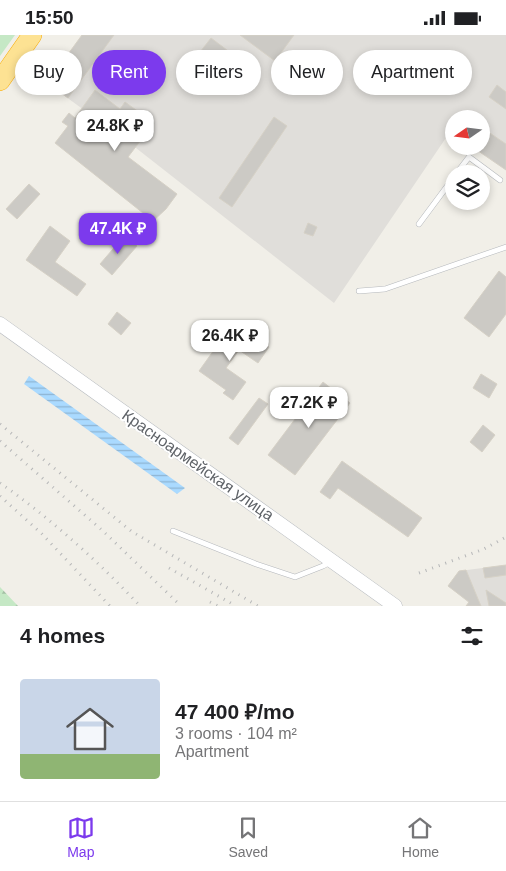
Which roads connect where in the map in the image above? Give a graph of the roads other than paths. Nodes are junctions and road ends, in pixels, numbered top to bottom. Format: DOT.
graph roads {
  1 [pos="32,35"];
  2 [pos="0,81"];
  3 [pos="462,165"];
  4 [pos="479,165"];
  5 [pos="490,173"];
  6 [pos="500,180"];
  7 [pos="445,189"];
  8 [pos="420,224"];
  9 [pos="506,247"];
  10 [pos="359,291"];
  11 [pos="0,324"];
  12 [pos="174,531"];
  13 [pos="332,560"];
  14 [pos="395,606"];
  1 -- 2 [label="highway"];
  3 -- 4 [label="lane"];
  5 -- 6 [label="lane"];
  7 -- 8 [label="lane"];
  9 -- 10 [label="lane"];
  11 -- 13 [label="main road, Красноармейская улица"];
  12 -- 13 [label="lane"];
  13 -- 14 [label="main road, Красноармейская улица"];
}
